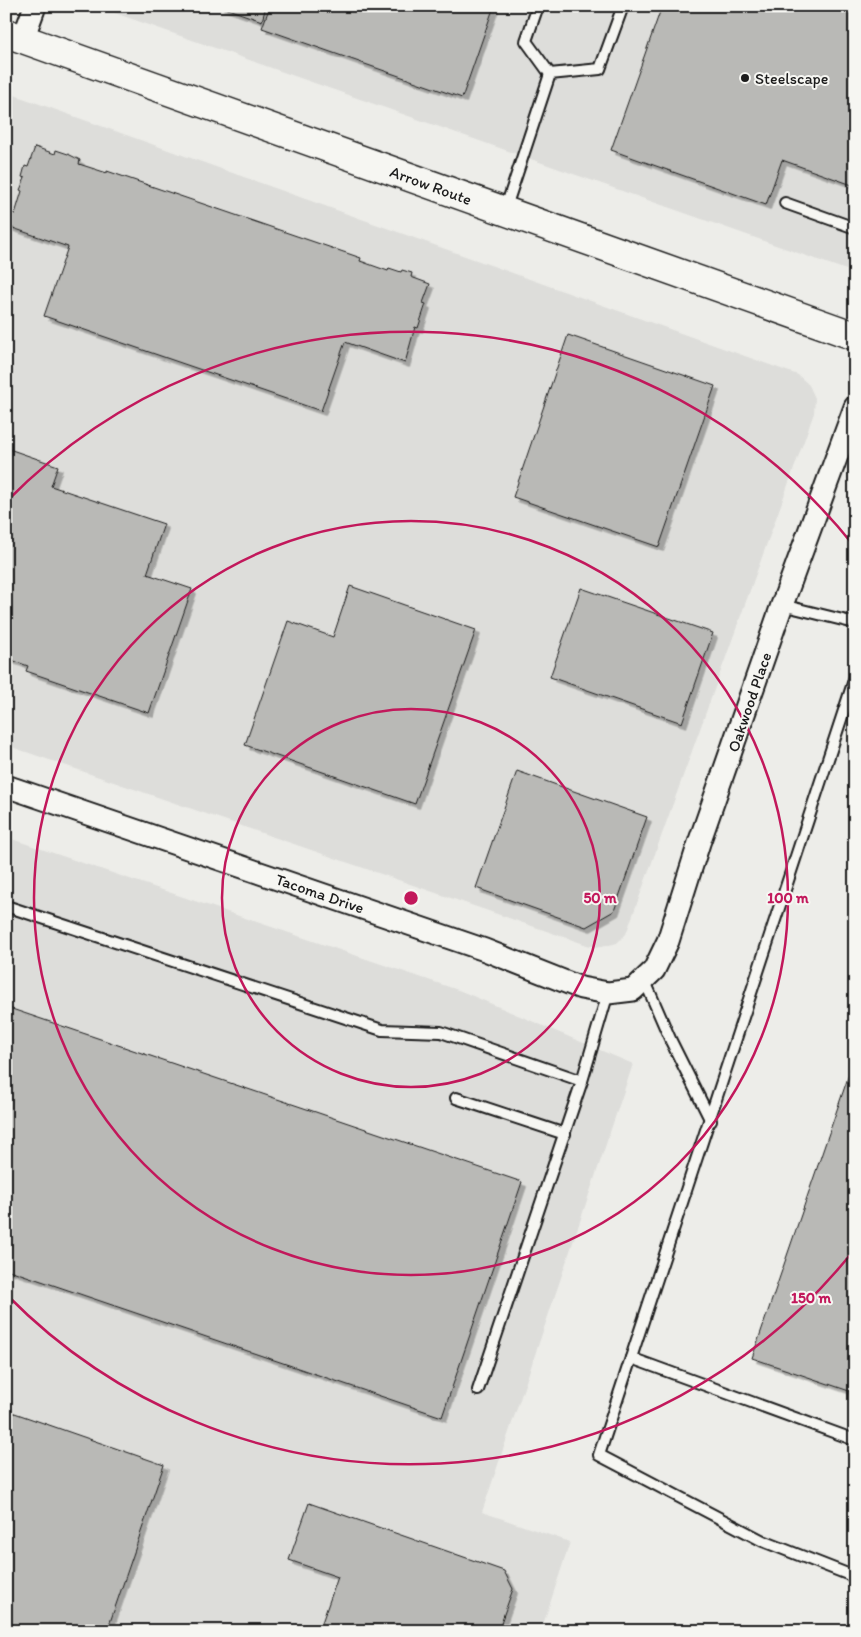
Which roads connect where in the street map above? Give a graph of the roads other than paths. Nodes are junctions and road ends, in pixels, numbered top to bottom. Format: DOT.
graph roads {
  1 [pos="35,6"];
  2 [pos="538,6"];
  3 [pos="623,6"];
  4 [pos="15,36"];
  5 [pos="550,74"];
  6 [pos="785,203"];
  7 [pos="504,211"];
  8 [pos="855,228"];
  9 [pos="855,336"];
  10 [pos="855,407"];
  11 [pos="782,605"];
  12 [pos="855,623"];
  13 [pos="855,677"];
  14 [pos="6,786"];
  15 [pos="6,906"];
  16 [pos="639,984"];
  17 [pos="608,993"];
  18 [pos="582,1081"];
  19 [pos="456,1098"];
  20 [pos="711,1121"];
  21 [pos="565,1134"];
  22 [pos="631,1358"];
  23 [pos="478,1390"];
  24 [pos="855,1440"];
  25 [pos="855,1577"];
  1 -- 4 [label="street"];
  2 -- 5 [label="lane"];
  3 -- 5 [label="lane"];
  4 -- 7 [label="main road, Arrow Route"];
  5 -- 7 [label="lane"];
  6 -- 8 [label="lane"];
  7 -- 9 [label="main road, Arrow Route"];
  10 -- 11 [label="street, Oakwood Place"];
  11 -- 12 [label="lane"];
  11 -- 16 [label="street, Oakwood Place"];
  13 -- 20 [label="lane"];
  14 -- 17 [label="street, Tacoma Drive"];
  15 -- 18 [label="lane"];
  16 -- 17 [label="street, Tacoma Drive"];
  16 -- 20 [label="lane"];
  17 -- 18 [label="lane"];
  18 -- 21 [label="lane"];
  19 -- 21 [label="lane"];
  20 -- 22 [label="lane"];
  21 -- 23 [label="lane"];
  22 -- 24 [label="lane"];
  22 -- 25 [label="lane"];
}
